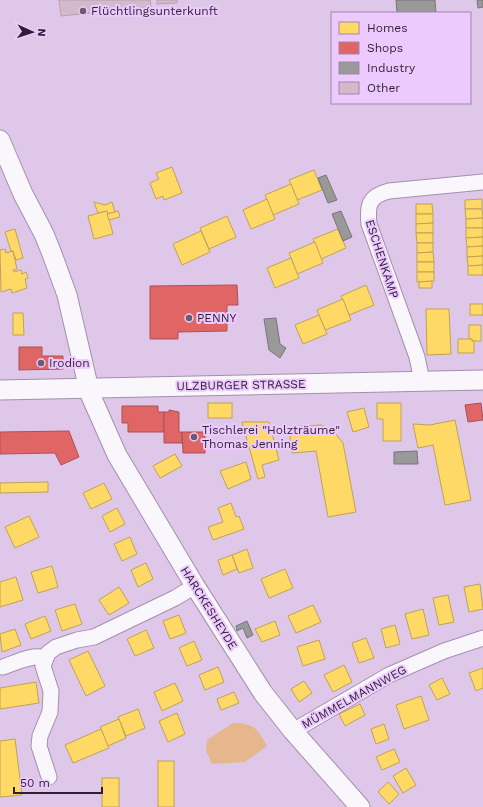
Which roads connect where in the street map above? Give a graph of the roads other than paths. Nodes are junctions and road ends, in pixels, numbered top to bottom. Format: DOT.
graph roads {
  1 [pos="0,140"];
  2 [pos="483,182"];
  3 [pos="483,380"];
  4 [pos="422,381"];
  5 [pos="89,388"];
  6 [pos="0,390"];
  7 [pos="195,586"];
  8 [pos="483,638"];
  9 [pos="45,658"];
  10 [pos="3,667"];
  11 [pos="293,731"];
  12 [pos="49,776"];
  13 [pos="360,807"];
  1 -- 5 [label="main road, HARCKESHEYDE"];
  2 -- 4 [label="street, ESCHENKAMP"];
  3 -- 4 [label="main road, ULZBURGER STRASSE"];
  4 -- 5 [label="main road, ULZBURGER STRASSE"];
  5 -- 6 [label="main road, ULZBURGER STRASSE"];
  5 -- 7 [label="main road, HARCKESHEYDE"];
  7 -- 9 [label="street"];
  7 -- 11 [label="main road, HARCKESHEYDE"];
  8 -- 11 [label="street, MÜMMELMANNWEG"];
  9 -- 10 [label="street"];
  9 -- 12 [label="street"];
  11 -- 13 [label="main road, HARCKESHEYDE"];
}
